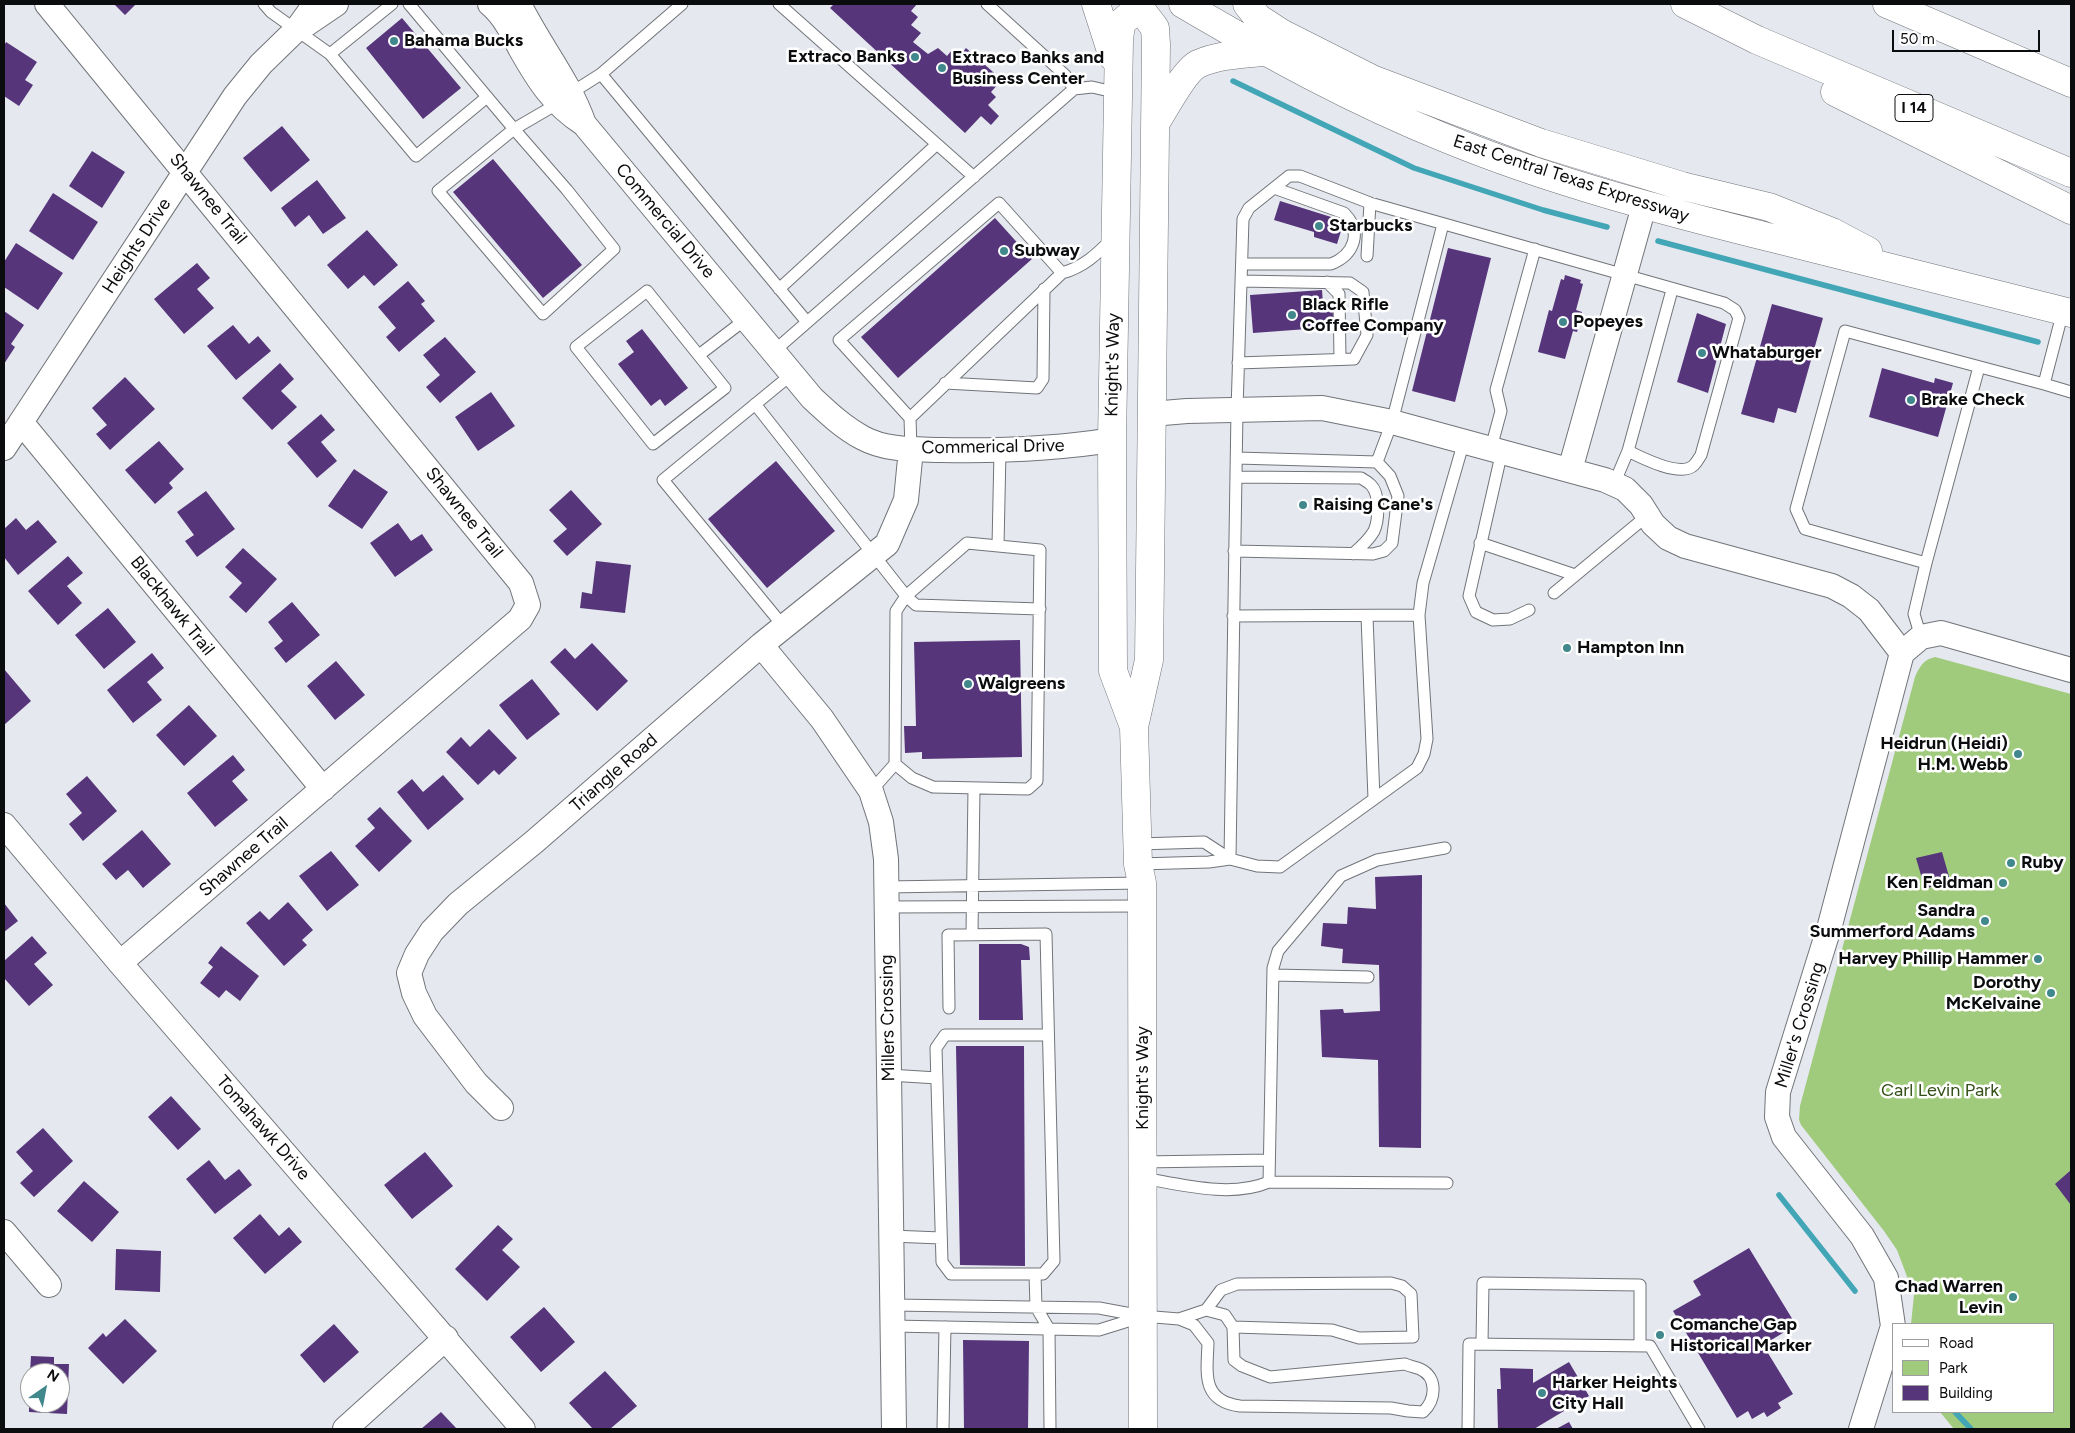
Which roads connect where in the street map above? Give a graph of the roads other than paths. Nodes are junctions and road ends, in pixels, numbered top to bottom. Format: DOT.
graph roads {
  1 [pos="48,4"];
  2 [pos="264,4"];
  3 [pos="315,4"];
  4 [pos="336,4"];
  5 [pos="392,4"];
  6 [pos="409,4"];
  7 [pos="490,4"];
  8 [pos="518,4"];
  9 [pos="682,4"];
  10 [pos="779,4"];
  11 [pos="987,4"];
  12 [pos="1096,4"];
  13 [pos="1183,4"];
  14 [pos="1247,4"];
  15 [pos="1685,4"];
  16 [pos="1887,4"];
  17 [pos="1139,5"];
  18 [pos="297,29"];
  19 [pos="1758,40"];
  20 [pos="1995,50"];
  21 [pos="1263,52"];
  22 [pos="330,54"];
  23 [pos="2071,64"];
  24 [pos="602,74"];
  25 [pos="2071,83"];
  26 [pos="1118,84"];
  27 [pos="1074,89"];
  28 [pos="487,96"];
  29 [pos="564,98"];
  30 [pos="1154,126"];
  31 [pos="514,129"];
  32 [pos="936,145"];
  33 [pos="186,172"];
  34 [pos="2071,173"];
  35 [pos="974,176"];
  36 [pos="1274,188"];
  37 [pos="1370,203"];
  38 [pos="1644,206"];
  39 [pos="2071,210"];
  40 [pos="1443,224"];
  41 [pos="1116,235"];
  42 [pos="1535,249"];
  43 [pos="1367,256"];
  44 [pos="1242,264"];
  45 [pos="1908,272"];
  46 [pos="1062,273"];
  47 [pos="1625,274"];
  48 [pos="1241,281"];
  49 [pos="1327,282"];
  50 [pos="780,289"];
  51 [pos="1044,290"];
  52 [pos="1672,290"];
  53 [pos="2067,312"];
  54 [pos="746,319"];
  55 [pos="807,322"];
  56 [pos="773,352"];
  57 [pos="699,355"];
  58 [pos="1340,359"];
  59 [pos="1238,363"];
  60 [pos="1979,367"];
  61 [pos="792,374"];
  62 [pos="945,383"];
  63 [pos="2044,384"];
  64 [pos="2071,392"];
  65 [pos="754,404"];
  66 [pos="1237,410"];
  67 [pos="1151,414"];
  68 [pos="910,418"];
  69 [pos="21,422"];
  70 [pos="1392,422"];
  71 [pos="1112,440"];
  72 [pos="1464,441"];
  73 [pos="4,448"];
  74 [pos="911,449"];
  75 [pos="1496,450"];
  76 [pos="1000,451"];
  77 [pos="1628,451"];
  78 [pos="1237,458"];
  79 [pos="1377,462"];
  80 [pos="1570,470"];
  81 [pos="1236,477"];
  82 [pos="1614,484"];
  83 [pos="1648,515"];
  84 [pos="1480,543"];
  85 [pos="998,546"];
  86 [pos="1234,552"];
  87 [pos="1353,554"];
  88 [pos="875,555"];
  89 [pos="1926,563"];
  90 [pos="1575,575"];
  91 [pos="1150,577"];
  92 [pos="1554,593"];
  93 [pos="906,596"];
  94 [pos="1040,609"];
  95 [pos="1528,610"];
  96 [pos="1233,616"];
  97 [pos="1367,616"];
  98 [pos="1419,616"];
  99 [pos="784,627"];
  100 [pos="1921,637"];
  101 [pos="762,645"];
  102 [pos="1902,653"];
  103 [pos="2071,670"];
  104 [pos="1134,727"];
  105 [pos="895,764"];
  106 [pos="974,788"];
  107 [pos="323,789"];
  108 [pos="870,791"];
  109 [pos="1374,799"];
  110 [pos="4,825"];
  111 [pos="1446,848"];
  112 [pos="1230,859"];
  113 [pos="1140,874"];
  114 [pos="973,885"];
  115 [pos="886,897"];
  116 [pos="973,907"];
  117 [pos="972,934"];
  118 [pos="120,963"];
  119 [pos="1273,975"];
  120 [pos="1368,977"];
  121 [pos="949,1008"];
  122 [pos="1048,1035"];
  123 [pos="889,1075"];
  124 [pos="937,1078"];
  125 [pos="501,1108"];
  126 [pos="1269,1160"];
  127 [pos="1143,1170"];
  128 [pos="1269,1182"];
  129 [pos="1448,1183"];
  130 [pos="4,1232"];
  131 [pos="891,1236"];
  132 [pos="941,1238"];
  133 [pos="1035,1274"];
  134 [pos="49,1285"];
  135 [pos="1036,1307"];
  136 [pos="1206,1310"];
  137 [pos="892,1316"];
  138 [pos="1142,1316"];
  139 [pos="1179,1319"];
  140 [pos="1893,1323"];
  141 [pos="1233,1327"];
  142 [pos="944,1328"];
  143 [pos="1892,1329"];
  144 [pos="1049,1330"];
  145 [pos="446,1338"];
  146 [pos="1482,1344"];
  147 [pos="1640,1346"];
  148 [pos="345,1429"];
  149 [pos="524,1429"];
  150 [pos="894,1429"];
  151 [pos="943,1429"];
  152 [pos="1050,1429"];
  153 [pos="1143,1429"];
  154 [pos="1468,1429"];
  155 [pos="1699,1429"];
  156 [pos="1861,1429"];
  1 -- 33 [label="street, Shawnee Trail"];
  2 -- 18 [label="lane"];
  3 -- 18 [label="street"];
  4 -- 18 [label="street"];
  5 -- 22 [label="lane"];
  6 -- 28 [label="lane"];
  7 -- 29 [label="street"];
  8 -- 29 [label="street"];
  9 -- 24 [label="lane"];
  10 -- 32 [label="lane"];
  11 -- 27 [label="lane"];
  12 -- 26 [label="main road"];
  13 -- 21 [label="main road, East Central Texas Expressway"];
  14 -- 45 [label="main road"];
  15 -- 19 [label="main road, I 14"];
  16 -- 20 [label="main road"];
  17 -- 26 [label="main road, Knight's Way"];
  17 -- 30 [label="main road, Knight's Way"];
  18 -- 22 [label="lane"];
  18 -- 33 [label="street, Heights Drive"];
  19 -- 34 [label="main road, I 14"];
  19 -- 39 [label="main road"];
  20 -- 23 [label="main road"];
  20 -- 25 [label="main road"];
  21 -- 30 [label="main road"];
  21 -- 38 [label="main road, East Central Texas Expressway"];
  22 -- 28 [label="lane"];
  24 -- 29 [label="lane"];
  24 -- 50 [label="lane"];
  26 -- 27 [label="lane"];
  26 -- 41 [label="main road, Knight's Way"];
  27 -- 35 [label="lane"];
  28 -- 31 [label="lane"];
  29 -- 31 [label="lane"];
  29 -- 54 [label="street, Commercial Drive"];
  30 -- 67 [label="main road, Knight's Way"];
  31 -- 31 [label="lane"];
  32 -- 35 [label="lane"];
  32 -- 50 [label="lane"];
  33 -- 69 [label="street, Heights Drive"];
  33 -- 107 [label="street, Shawnee Trail"];
  35 -- 55 [label="lane"];
  36 -- 37 [label="lane"];
  36 -- 44 [label="lane"];
  36 -- 44 [label="lane"];
  37 -- 40 [label="lane"];
  37 -- 43 [label="lane"];
  38 -- 45 [label="main road, East Central Texas Expressway"];
  38 -- 47 [label="street"];
  40 -- 42 [label="lane"];
  40 -- 70 [label="lane"];
  41 -- 46 [label="lane"];
  41 -- 71 [label="main road, Knight's Way"];
  42 -- 47 [label="lane"];
  42 -- 75 [label="lane"];
  44 -- 48 [label="lane"];
  45 -- 53 [label="main road, East Central Texas Expressway"];
  46 -- 51 [label="lane"];
  46 -- 68 [label="lane"];
  47 -- 52 [label="lane"];
  47 -- 80 [label="street"];
  48 -- 49 [label="lane"];
  48 -- 59 [label="lane"];
  49 -- 58 [label="lane"];
  49 -- 58 [label="lane"];
  50 -- 55 [label="lane"];
  51 -- 62 [label="lane"];
  51 -- 62 [label="lane"];
  52 -- 77 [label="lane"];
  52 -- 77 [label="lane"];
  53 -- 63 [label="lane"];
  54 -- 56 [label="street, Commerical Drive"];
  54 -- 57 [label="lane"];
  55 -- 56 [label="lane"];
  56 -- 61 [label="street, Commerical Drive"];
  57 -- 57 [label="lane"];
  58 -- 59 [label="lane"];
  59 -- 66 [label="lane"];
  60 -- 63 [label="lane"];
  60 -- 89 [label="lane"];
  60 -- 89 [label="lane"];
  61 -- 65 [label="lane"];
  61 -- 74 [label="street, Commerical Drive"];
  62 -- 68 [label="lane"];
  63 -- 64 [label="lane"];
  65 -- 88 [label="lane"];
  65 -- 99 [label="lane"];
  66 -- 67 [label="street"];
  66 -- 70 [label="street"];
  66 -- 78 [label="lane"];
  67 -- 91 [label="main road, Knight's Way"];
  68 -- 74 [label="lane"];
  69 -- 73 [label="street, Heights Drive"];
  69 -- 107 [label="street, Blackhawk Trail"];
  70 -- 72 [label="street"];
  70 -- 79 [label="lane"];
  71 -- 76 [label="street, Commerical Drive"];
  71 -- 91 [label="main road"];
  71 -- 104 [label="main road, Knight's Way"];
  72 -- 75 [label="street"];
  72 -- 98 [label="lane"];
  74 -- 76 [label="street, Commerical Drive"];
  74 -- 88 [label="street, Triangle Road"];
  75 -- 80 [label="street"];
  75 -- 84 [label="lane"];
  76 -- 85 [label="lane"];
  77 -- 82 [label="lane"];
  78 -- 79 [label="lane"];
  78 -- 81 [label="lane"];
  79 -- 87 [label="lane"];
  80 -- 82 [label="street"];
  81 -- 86 [label="lane"];
  81 -- 87 [label="lane"];
  82 -- 83 [label="street"];
  83 -- 90 [label="lane"];
  83 -- 102 [label="street"];
  84 -- 90 [label="lane"];
  84 -- 95 [label="lane"];
  85 -- 93 [label="lane"];
  85 -- 94 [label="lane"];
  86 -- 87 [label="lane"];
  86 -- 96 [label="lane"];
  88 -- 93 [label="lane"];
  88 -- 99 [label="street, Triangle Road"];
  89 -- 100 [label="lane"];
  90 -- 92 [label="lane"];
  91 -- 104 [label="main road, Knight's Way"];
  93 -- 94 [label="lane"];
  93 -- 105 [label="lane"];
  94 -- 106 [label="lane"];
  96 -- 97 [label="lane"];
  96 -- 112 [label="lane"];
  97 -- 98 [label="lane"];
  97 -- 109 [label="lane"];
  98 -- 109 [label="lane"];
  99 -- 101 [label="street, Triangle Road"];
  100 -- 102 [label="street"];
  100 -- 103 [label="street"];
  101 -- 108 [label="street, Millers Crossing"];
  101 -- 125 [label="street, Triangle Road"];
  102 -- 140 [label="street, Miller's Crossing"];
  104 -- 113 [label="main road, Knight's Way"];
  105 -- 106 [label="lane"];
  105 -- 108 [label="lane"];
  106 -- 114 [label="lane"];
  107 -- 118 [label="street, Shawnee Trail"];
  108 -- 115 [label="street, Millers Crossing"];
  109 -- 112 [label="lane"];
  110 -- 118 [label="street, Tomahawk Drive"];
  111 -- 119 [label="lane"];
  112 -- 113 [label="lane"];
  112 -- 113 [label="lane"];
  113 -- 114 [label="lane"];
  113 -- 116 [label="lane"];
  113 -- 127 [label="main road, Knight's Way"];
  114 -- 115 [label="lane"];
  114 -- 116 [label="lane"];
  115 -- 116 [label="lane"];
  115 -- 123 [label="street, Millers Crossing"];
  116 -- 117 [label="lane"];
  117 -- 121 [label="lane"];
  117 -- 122 [label="lane"];
  118 -- 145 [label="street, Tomahawk Drive"];
  119 -- 120 [label="lane"];
  119 -- 126 [label="lane"];
  122 -- 124 [label="lane"];
  122 -- 133 [label="lane"];
  123 -- 124 [label="lane"];
  123 -- 131 [label="street, Millers Crossing"];
  124 -- 132 [label="lane"];
  126 -- 127 [label="lane"];
  126 -- 128 [label="lane"];
  127 -- 128 [label="lane"];
  127 -- 138 [label="main road, Knight's Way"];
  128 -- 129 [label="lane"];
  130 -- 134 [label="street"];
  131 -- 132 [label="lane"];
  131 -- 137 [label="street, Millers Crossing"];
  132 -- 133 [label="lane"];
  133 -- 135 [label="lane"];
  135 -- 137 [label="lane"];
  135 -- 138 [label="lane"];
  135 -- 144 [label="lane"];
  136 -- 139 [label="lane"];
  136 -- 141 [label="lane"];
  136 -- 141 [label="lane"];
  137 -- 142 [label="lane"];
  137 -- 150 [label="street, Millers Crossing"];
  138 -- 139 [label="lane"];
  138 -- 144 [label="lane"];
  138 -- 153 [label="main road, Knight's Way"];
  139 -- 141 [label="lane"];
  142 -- 144 [label="lane"];
  142 -- 151 [label="lane"];
  143 -- 156 [label="street, Miller's Crossing"];
  144 -- 152 [label="lane"];
  145 -- 148 [label="street"];
  145 -- 149 [label="street, Tomahawk Drive"];
  146 -- 147 [label="lane"];
  146 -- 147 [label="lane"];
  146 -- 154 [label="lane"];
  147 -- 155 [label="lane"];
}
